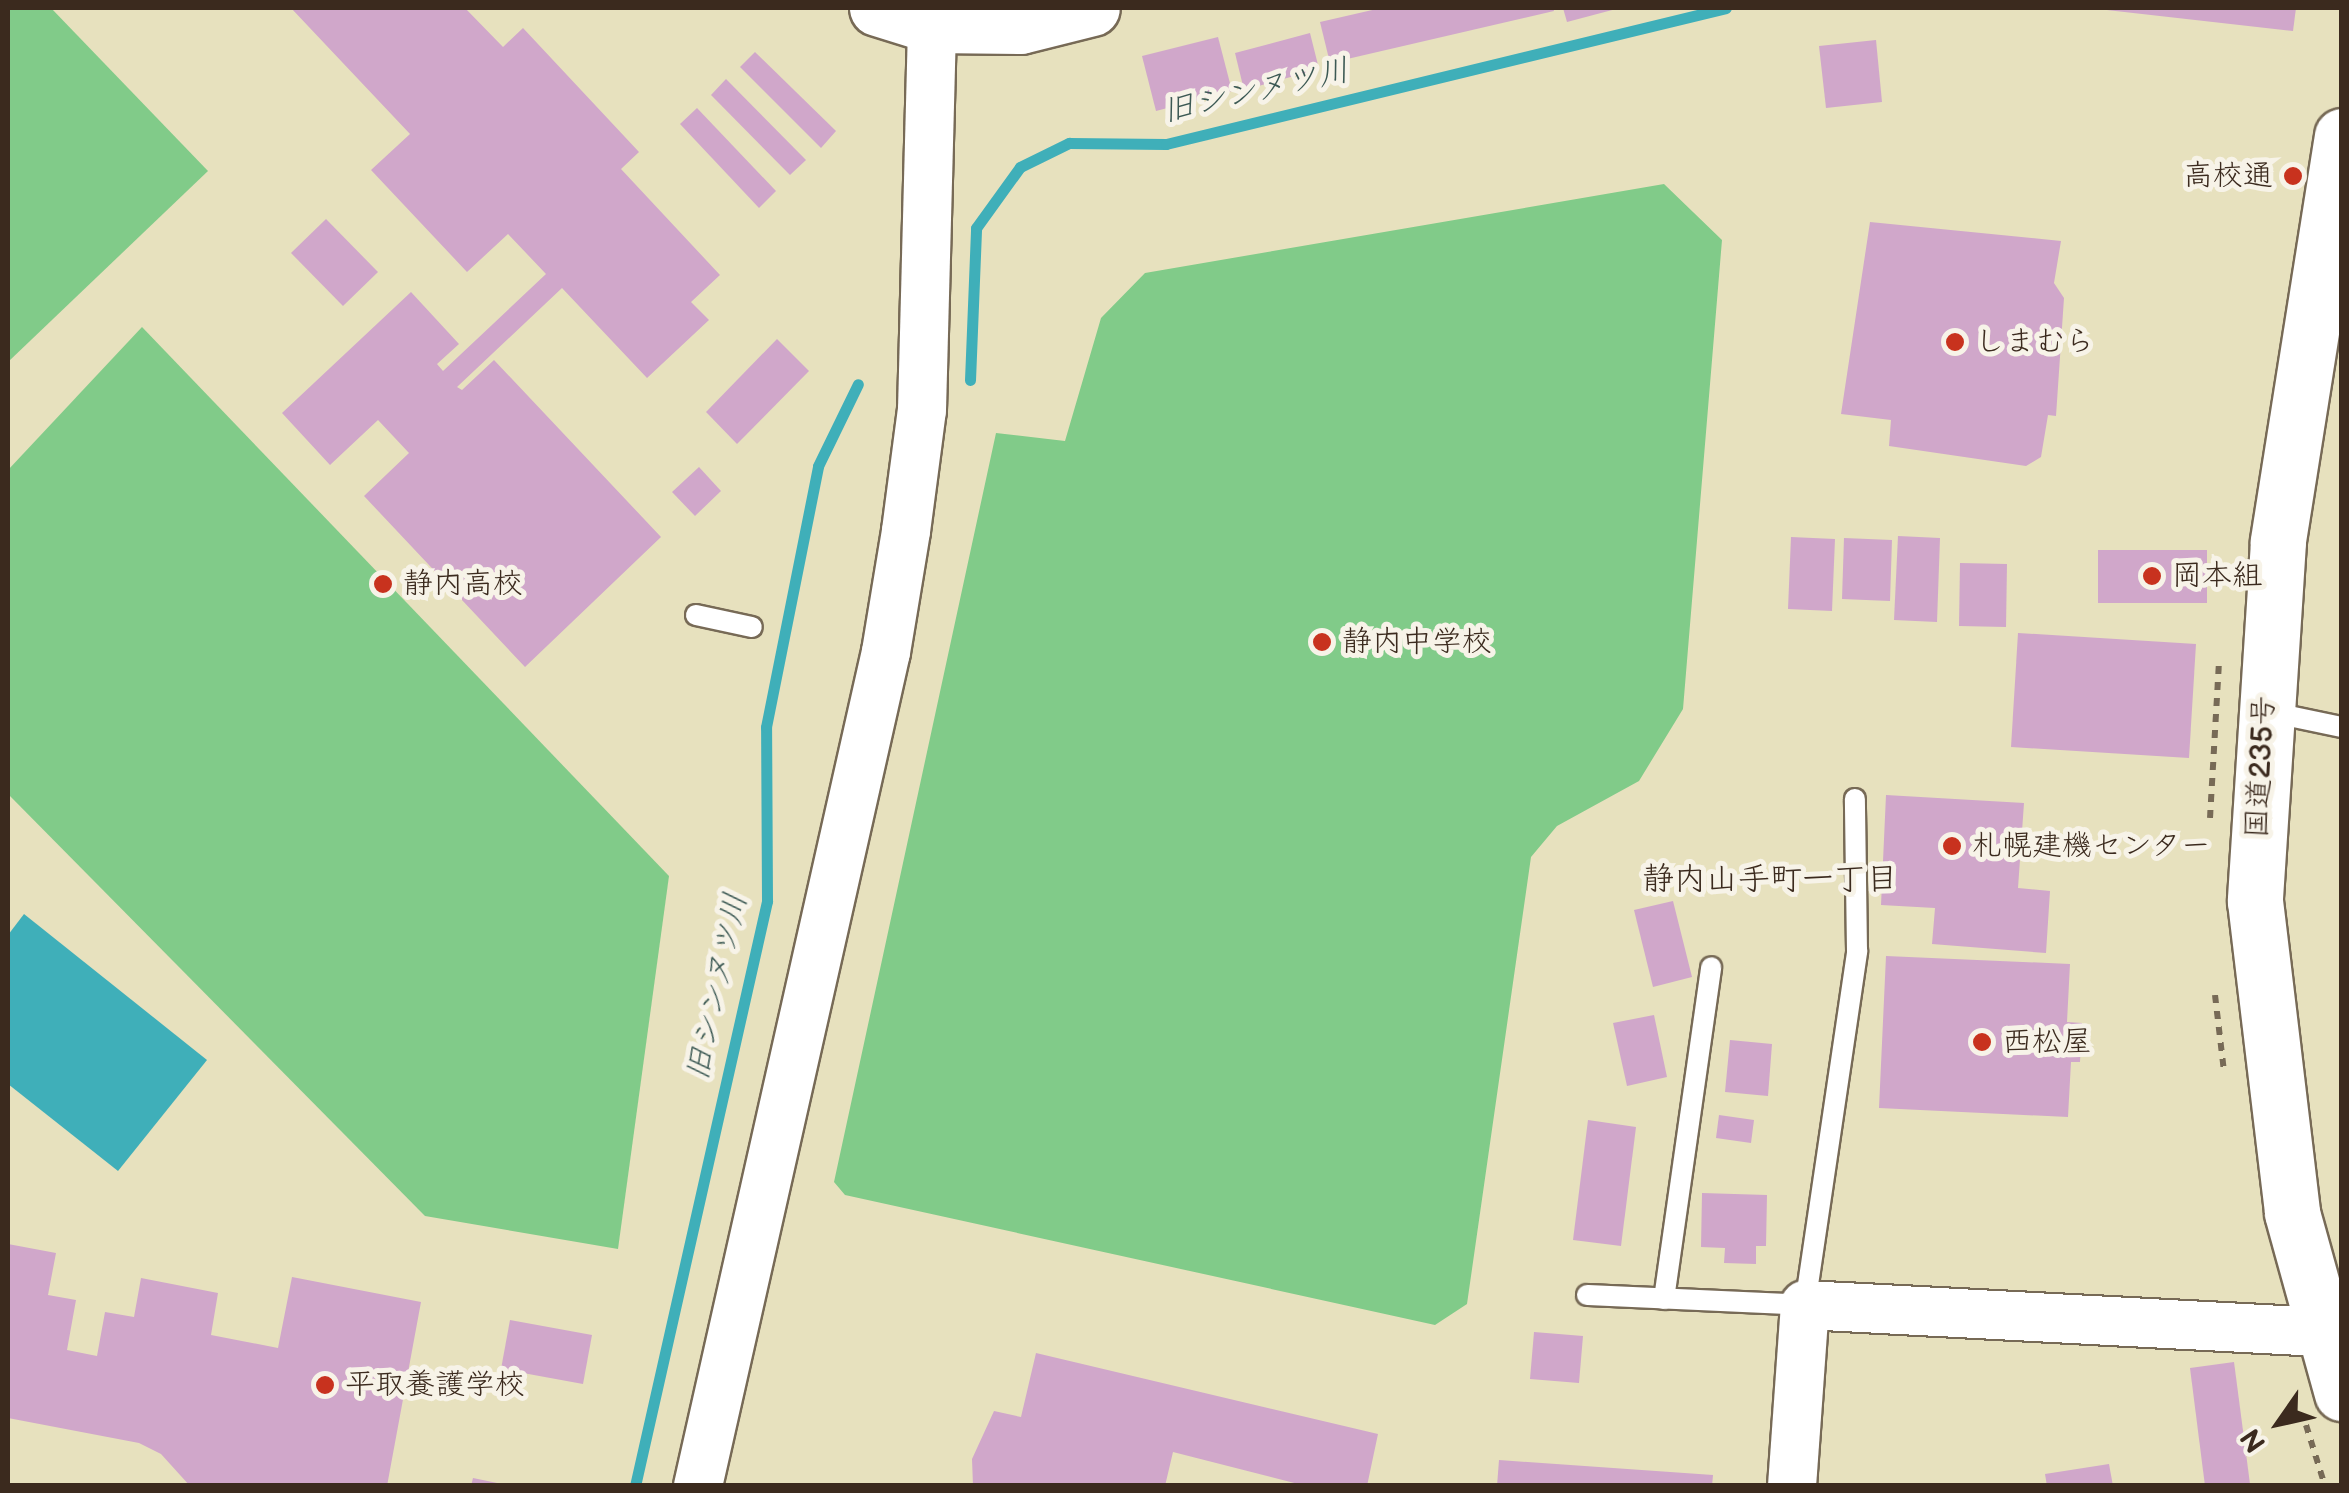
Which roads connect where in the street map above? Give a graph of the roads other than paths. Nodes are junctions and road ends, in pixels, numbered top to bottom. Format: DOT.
graph roads {
  1 [pos="877,8"];
  2 [pos="1092,8"];
  3 [pos="932,25"];
  4 [pos="2342,136"];
  5 [pos="696,615"];
  6 [pos="752,627"];
  7 [pos="2263,710"];
  8 [pos="2342,727"];
  9 [pos="1856,799"];
  10 [pos="1711,967"];
  11 [pos="1588,1295"];
  12 [pos="1664,1298"];
  13 [pos="1805,1305"];
  14 [pos="2321,1332"];
  15 [pos="2342,1394"];
  16 [pos="698,1486"];
  17 [pos="1792,1486"];
  1 -- 3 [label="main road"];
  2 -- 3 [label="main road"];
  3 -- 16 [label="street"];
  4 -- 7 [label="main road, 国道235号"];
  5 -- 6 [label="lane"];
  7 -- 8 [label="lane"];
  7 -- 14 [label="main road, 国道235号"];
  9 -- 13 [label="lane"];
  10 -- 12 [label="lane"];
  11 -- 12 [label="lane"];
  12 -- 13 [label="lane"];
  13 -- 14 [label="street"];
  13 -- 17 [label="street"];
  14 -- 15 [label="main road, 国道235号"];
}
